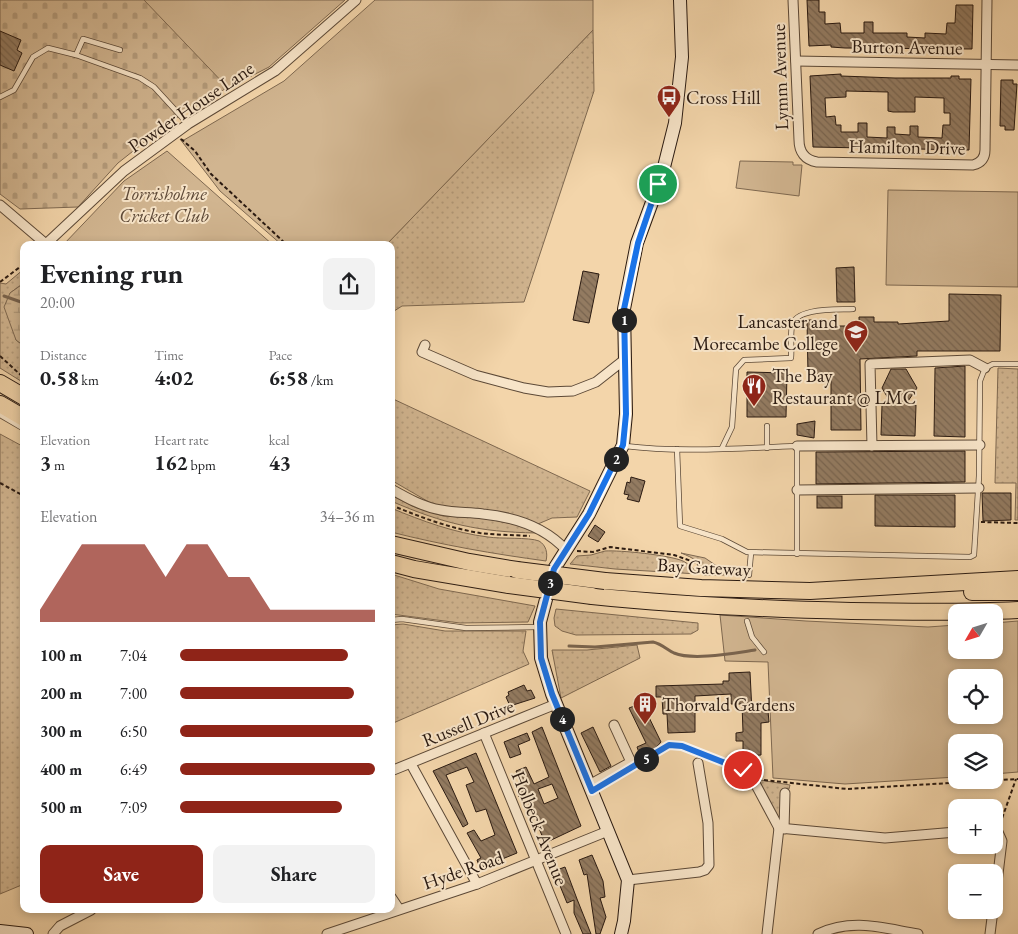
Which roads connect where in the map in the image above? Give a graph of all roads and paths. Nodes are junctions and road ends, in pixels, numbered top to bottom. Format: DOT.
graph roads {
  1 [pos="356,0"];
  2 [pos="680,0"];
  3 [pos="793,0"];
  4 [pos="987,0"];
  5 [pos="120,50"];
  6 [pos="76,56"];
  7 [pos="796,61"];
  8 [pos="986,65"];
  9 [pos="1018,65"];
  10 [pos="0,97"];
  11 [pos="188,124"];
  12 [pos="176,133"];
  13 [pos="802,153"];
  14 [pos="0,205"];
  15 [pos="43,241"];
  16 [pos="50,241"];
  17 [pos="283,241"];
  18 [pos="20,267"];
  19 [pos="0,282"];
  20 [pos="853,309"];
  21 [pos="422,351"];
  22 [pos="0,356"];
  23 [pos="624,360"];
  24 [pos="1018,364"];
  25 [pos="985,368"];
  26 [pos="20,374"];
  27 [pos="0,383"];
  28 [pos="20,395"];
  29 [pos="0,404"];
  30 [pos="0,415"];
  31 [pos="20,416"];
  32 [pos="767,426"];
  33 [pos="20,427"];
  34 [pos="623,445"];
  35 [pos="980,445"];
  36 [pos="797,446"];
  37 [pos="872,446"];
  38 [pos="722,448"];
  39 [pos="767,448"];
  40 [pos="677,449"];
  41 [pos="0,483"];
  42 [pos="979,488"];
  43 [pos="797,490"];
  44 [pos="395,491"];
  45 [pos="20,494"];
  46 [pos="395,506"];
  47 [pos="976,522"];
  48 [pos="1018,523"];
  49 [pos="535,536"];
  50 [pos="395,545"];
  51 [pos="564,553"];
  52 [pos="752,553"];
  53 [pos="797,554"];
  54 [pos="395,565"];
  55 [pos="1018,571"];
  56 [pos="749,575"];
  57 [pos="700,578"];
  58 [pos="1018,579"];
  59 [pos="989,580"];
  60 [pos="883,587"];
  61 [pos="1018,592"];
  62 [pos="1018,610"];
  63 [pos="395,620"];
  64 [pos="748,621"];
  65 [pos="541,627"];
  66 [pos="764,652"];
  67 [pos="556,704"];
  68 [pos="614,725"];
  69 [pos="484,733"];
  70 [pos="698,763"];
  71 [pos="411,764"];
  72 [pos="637,765"];
  73 [pos="395,770"];
  74 [pos="746,771"];
  75 [pos="756,779"];
  76 [pos="1017,779"];
  77 [pos="589,785"];
  78 [pos="785,793"];
  79 [pos="1003,814"];
  80 [pos="781,829"];
  81 [pos="608,831"];
  82 [pos="948,833"];
  83 [pos="536,860"];
  84 [pos="628,880"];
  85 [pos="477,884"];
  86 [pos="395,903"];
  87 [pos="399,909"];
  88 [pos="395,910"];
  89 [pos="85,913"];
  90 [pos="387,913"];
  91 [pos="992,919"];
  92 [pos="0,931"];
  93 [pos="562,933"];
  94 [pos="27,934"];
  95 [pos="53,934"];
  96 [pos="327,934"];
  97 [pos="621,934"];
  98 [pos="767,934"];
  99 [pos="818,934"];
  100 [pos="918,934"];
  101 [pos="990,934"];
  1 -- 11 [label="street, Powder House Lane"];
  2 -- 23 [label="main road"];
  3 -- 7 [label="street, Lymm Avenue"];
  4 -- 8 [label="street, Hamilton Drive"];
  5 -- 6 [label="lane"];
  6 -- 10 [label="lane"];
  6 -- 11 [label="lane"];
  7 -- 8 [label="street, Burton Avenue"];
  7 -- 13 [label="street, Lymm Avenue"];
  8 -- 9 [label="street, Burton Avenue"];
  8 -- 13 [label="street, Hamilton Drive"];
  11 -- 12 [label="street, Powder House Lane"];
  12 -- 16 [label="street, Powder House Lane"];
  12 -- 17 [label="path"];
  14 -- 15 [label="street"];
  18 -- 19 [label="path"];
  20 -- 38 [label="lane"];
  21 -- 23 [label="street"];
  22 -- 26 [label="path"];
  23 -- 34 [label="main road"];
  24 -- 25 [label="lane"];
  25 -- 35 [label="lane"];
  25 -- 37 [label="street"];
  27 -- 28 [label="highway"];
  29 -- 31 [label="highway"];
  30 -- 33 [label="lane"];
  32 -- 39 [label="lane"];
  34 -- 40 [label="lane"];
  34 -- 51 [label="main road"];
  35 -- 37 [label="street"];
  35 -- 42 [label="lane"];
  36 -- 37 [label="street"];
  36 -- 39 [label="lane"];
  36 -- 43 [label="lane"];
  38 -- 39 [label="lane"];
  38 -- 40 [label="lane"];
  40 -- 52 [label="lane"];
  41 -- 45 [label="path"];
  42 -- 43 [label="street"];
  42 -- 47 [label="lane"];
  43 -- 53 [label="lane"];
  44 -- 51 [label="street"];
  46 -- 49 [label="path"];
  47 -- 48 [label="path"];
  47 -- 53 [label="lane"];
  50 -- 60 [label="highway, Bay Gateway, bridge"];
  51 -- 57 [label="path"];
  51 -- 65 [label="main road"];
  52 -- 53 [label="lane"];
  52 -- 56 [label="lane"];
  54 -- 62 [label="highway, Bay Gateway, bridge"];
  55 -- 59 [label="highway"];
  58 -- 59 [label="highway, Bay Gateway"];
  59 -- 60 [label="highway, Bay Gateway"];
  60 -- 61 [label="highway"];
  63 -- 65 [label="lane"];
  64 -- 66 [label="lane"];
  65 -- 67 [label="main road"];
  67 -- 69 [label="street, Russell Drive"];
  67 -- 77 [label="main road"];
  68 -- 77 [label="street"];
  69 -- 71 [label="street, Russell Drive"];
  69 -- 83 [label="street, Holbeck Avenue"];
  70 -- 84 [label="street"];
  71 -- 73 [label="street, Russell Drive"];
  71 -- 85 [label="street"];
  72 -- 74 [label="path"];
  74 -- 80 [label="street"];
  75 -- 76 [label="path"];
  76 -- 79 [label="path"];
  77 -- 81 [label="main road"];
  78 -- 80 [label="street"];
  80 -- 82 [label="street"];
  80 -- 98 [label="street"];
  81 -- 83 [label="street, Hyde Road"];
  81 -- 84 [label="main road"];
  83 -- 85 [label="street, Hyde Road"];
  83 -- 93 [label="street, Holbeck Avenue"];
  84 -- 97 [label="main road"];
  85 -- 87 [label="street, Hyde Road"];
  86 -- 87 [label="street"];
  87 -- 88 [label="street, Hyde Road"];
  89 -- 95 [label="street"];
  90 -- 96 [label="street, Hyde Road"];
  91 -- 101 [label="street"];
  92 -- 94 [label="main road"];
  99 -- 100 [label="street"];
}
